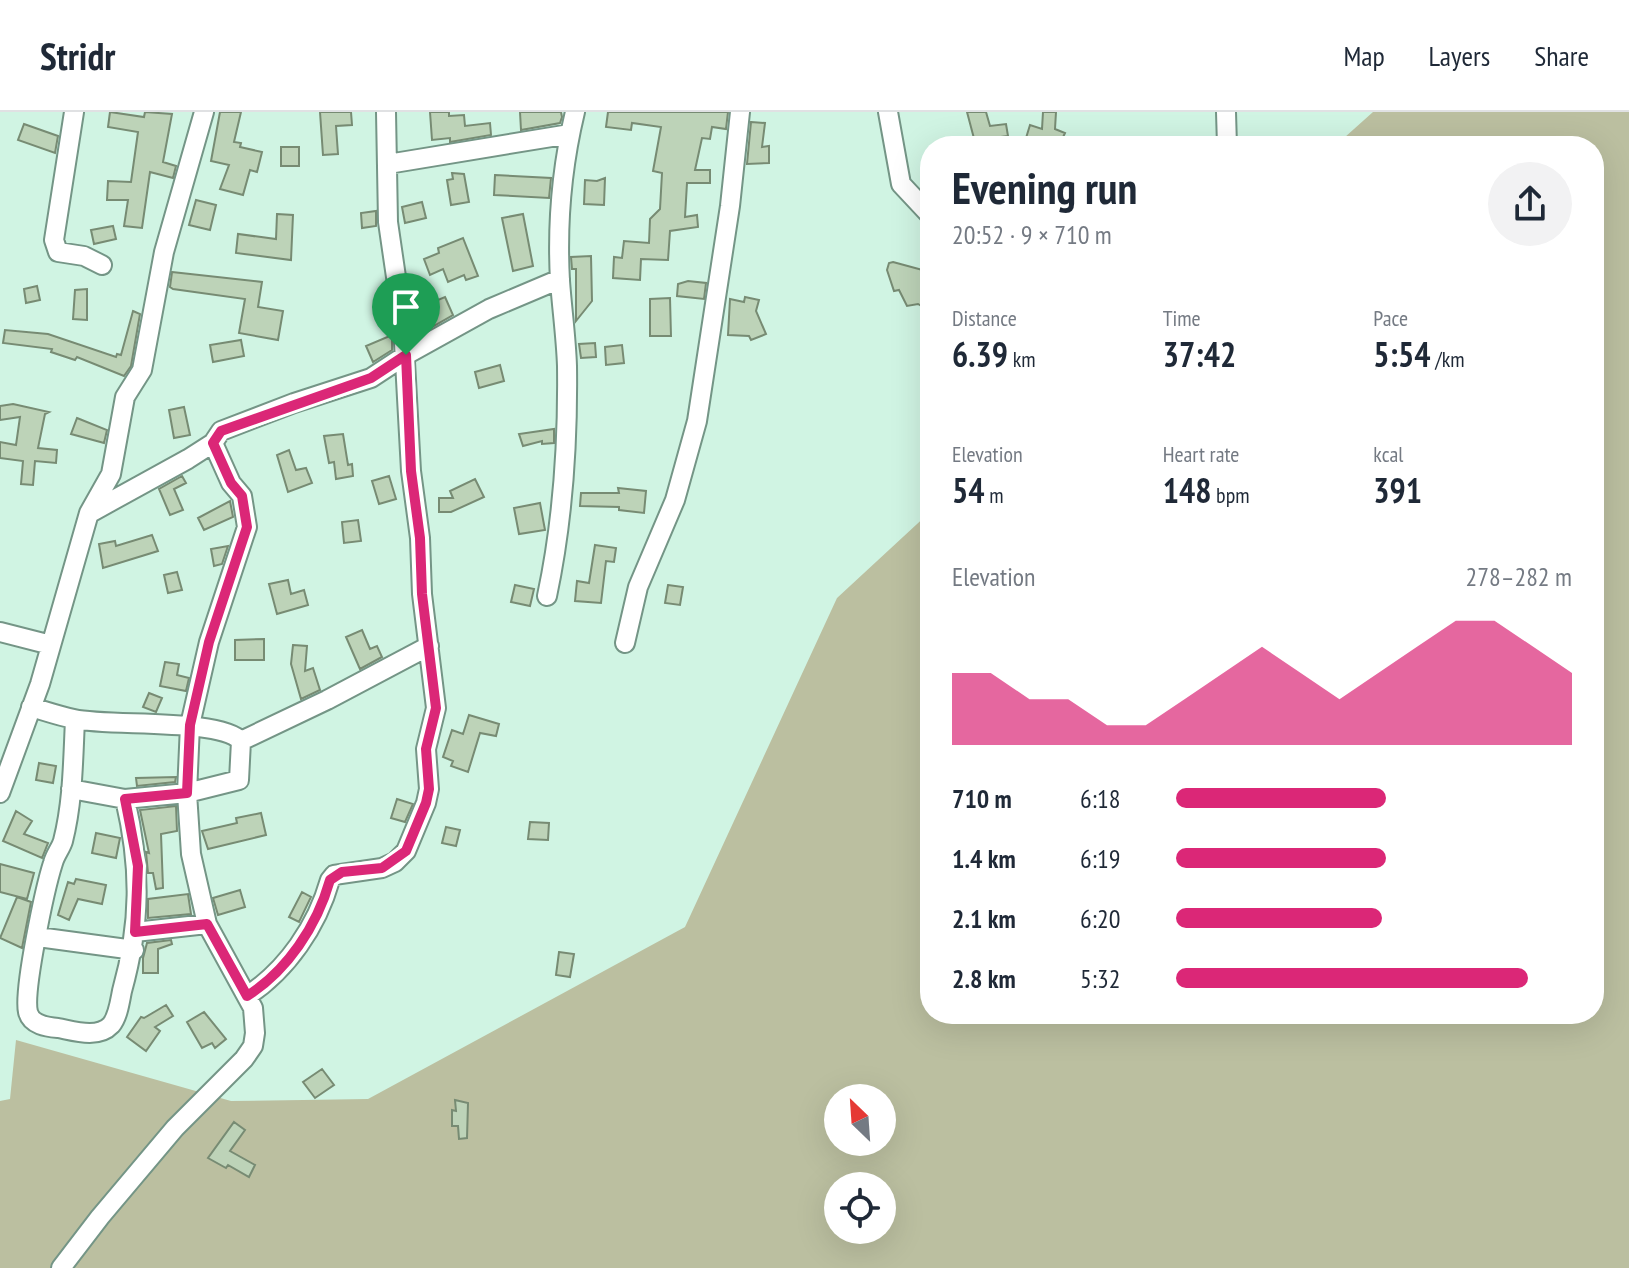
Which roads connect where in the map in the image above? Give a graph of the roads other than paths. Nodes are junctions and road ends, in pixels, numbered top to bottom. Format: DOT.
graph roads {
  1 [pos="74,112"];
  2 [pos="204,112"];
  3 [pos="386,112"];
  4 [pos="575,112"];
  5 [pos="740,112"];
  6 [pos="888,112"];
  7 [pos="1226,112"];
  8 [pos="570,134"];
  9 [pos="1227,136"];
  10 [pos="388,164"];
  11 [pos="920,204"];
  12 [pos="102,265"];
  13 [pos="560,279"];
  14 [pos="406,355"];
  15 [pos="213,443"];
  16 [pos="89,513"];
  17 [pos="547,596"];
  18 [pos="1,635"];
  19 [pos="625,643"];
  20 [pos="51,645"];
  21 [pos="429,646"];
  22 [pos="31,707"];
  23 [pos="75,720"];
  24 [pos="190,725"];
  25 [pos="241,741"];
  26 [pos="71,789"];
  27 [pos="0,793"];
  28 [pos="187,793"];
  29 [pos="125,799"];
  30 [pos="207,924"];
  31 [pos="38,937"];
  32 [pos="134,941"];
  33 [pos="247,996"];
  34 [pos="61,1268"];
  1 -- 12 [label="street"];
  2 -- 16 [label="street"];
  3 -- 10 [label="street"];
  4 -- 8 [label="street"];
  5 -- 19 [label="street"];
  6 -- 11 [label="street"];
  7 -- 9 [label="street"];
  8 -- 10 [label="street"];
  8 -- 13 [label="street"];
  10 -- 14 [label="street"];
  13 -- 14 [label="street"];
  13 -- 17 [label="street"];
  14 -- 15 [label="street"];
  14 -- 21 [label="street"];
  15 -- 16 [label="street"];
  15 -- 24 [label="street"];
  16 -- 20 [label="street"];
  18 -- 20 [label="street"];
  20 -- 22 [label="street"];
  21 -- 25 [label="street"];
  21 -- 33 [label="street"];
  22 -- 23 [label="street"];
  22 -- 27 [label="street"];
  23 -- 24 [label="street"];
  23 -- 26 [label="street"];
  24 -- 25 [label="street"];
  24 -- 28 [label="street"];
  25 -- 28 [label="street"];
  26 -- 29 [label="street"];
  26 -- 31 [label="street"];
  28 -- 29 [label="street"];
  28 -- 30 [label="street"];
  29 -- 32 [label="street"];
  30 -- 32 [label="street"];
  30 -- 33 [label="street"];
  31 -- 32 [label="street"];
  31 -- 32 [label="street"];
  33 -- 34 [label="street"];
}
